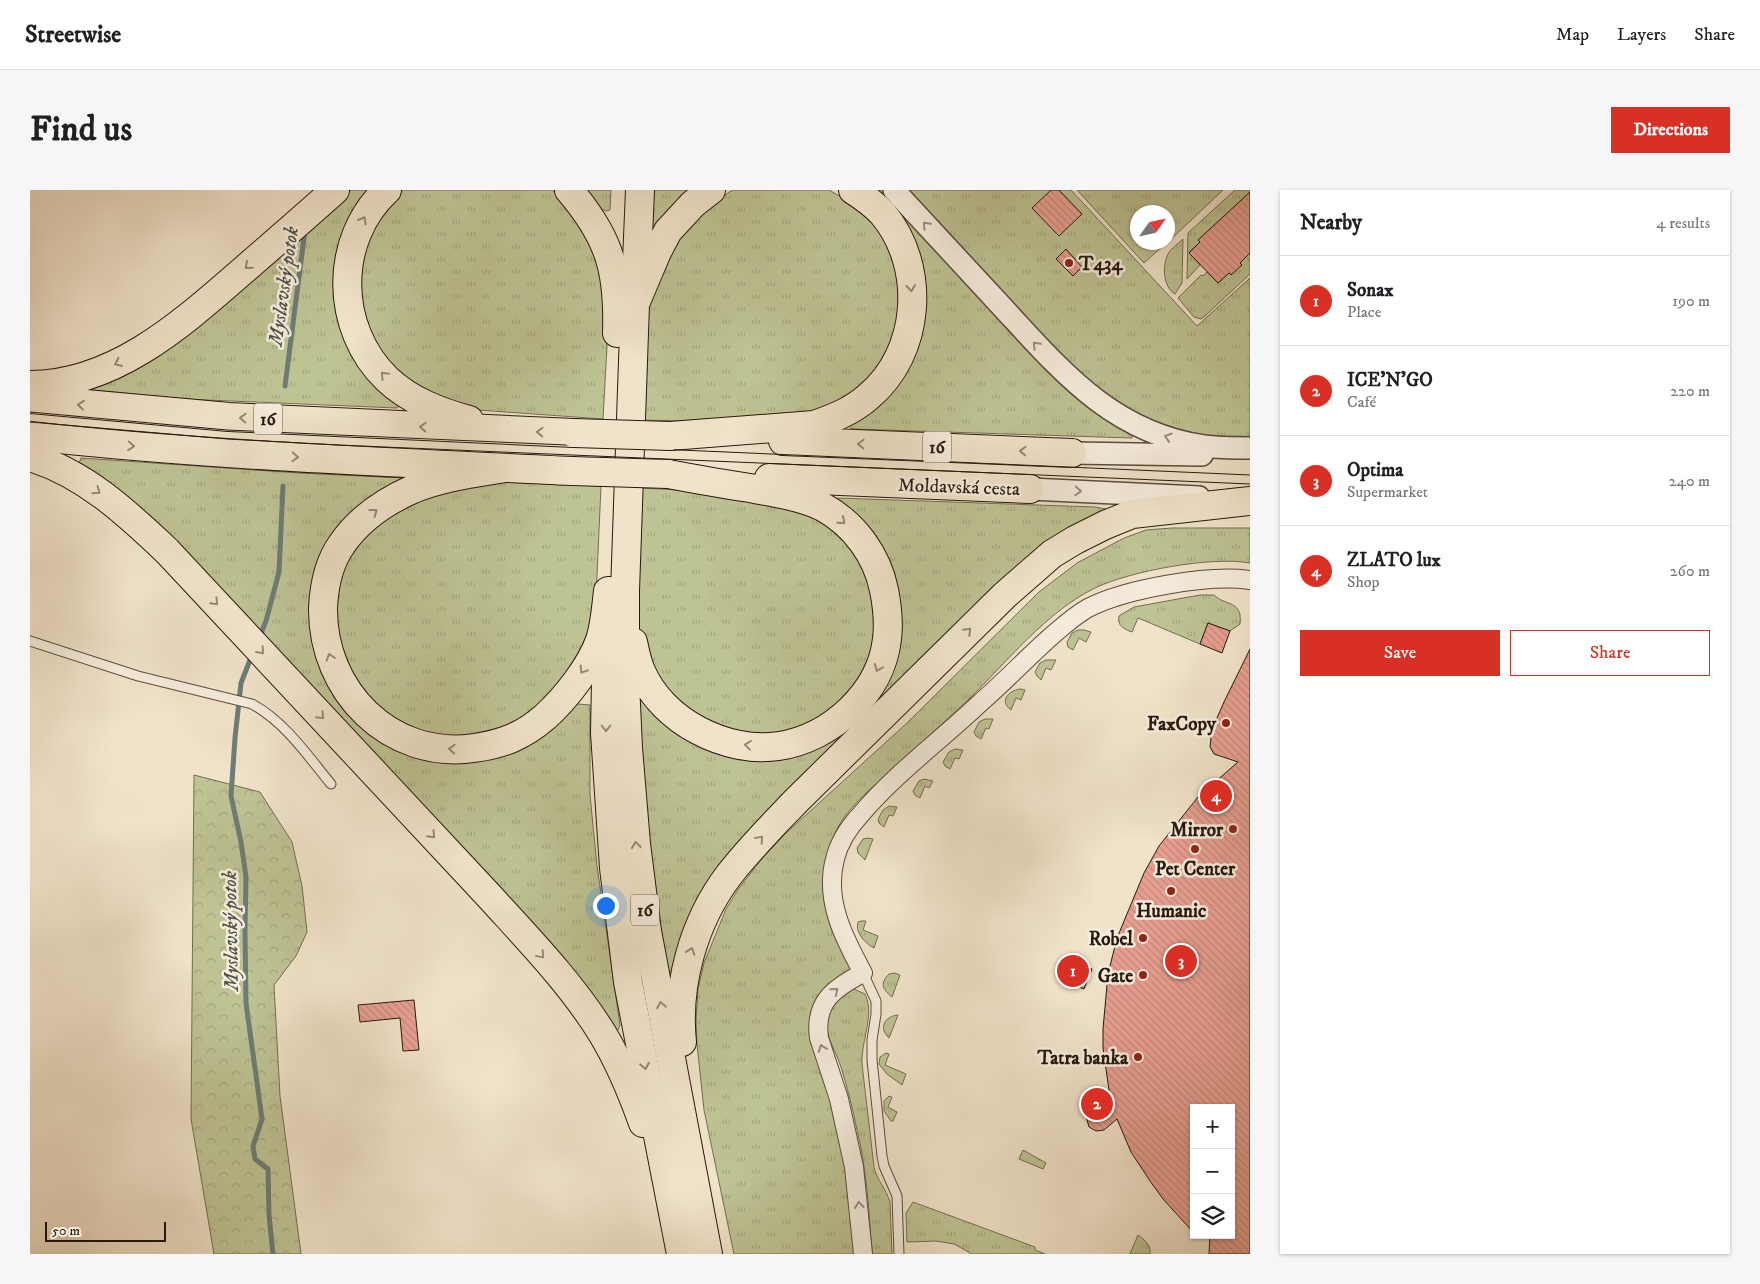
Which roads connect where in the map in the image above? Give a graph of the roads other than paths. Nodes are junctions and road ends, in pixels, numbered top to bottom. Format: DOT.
graph roads {
  1 [pos="387,190"];
  2 [pos="569,190"];
  3 [pos="623,190"];
  4 [pos="640,190"];
  5 [pos="711,190"];
  6 [pos="853,190"];
  7 [pos="894,190"];
  8 [pos="330,195"];
  9 [pos="626,302"];
  10 [pos="30,385"];
  11 [pos="30,399"];
  12 [pos="506,431"];
  13 [pos="30,436"];
  14 [pos="670,436"];
  15 [pos="1250,448"];
  16 [pos="1072,453"];
  17 [pos="1250,456"];
  18 [pos="30,457"];
  19 [pos="505,468"];
  20 [pos="668,474"];
  21 [pos="1030,489"];
  22 [pos="1250,501"];
  23 [pos="1250,580"];
  24 [pos="617,591"];
  25 [pos="30,641"];
  26 [pos="331,784"];
  27 [pos="863,973"];
  28 [pos="686,1237"];
  29 [pos="708,1254"];
  30 [pos="863,1254"];
  31 [pos="899,1254"];
  12 -- 1 [label="highway, one-way"];
  2 -- 9 [label="highway"];
  3 -- 9 [label="highway, 16"];
  4 -- 9 [label="highway, 16"];
  5 -- 9 [label="highway"];
  6 -- 14 [label="highway, one-way"];
  15 -- 7 [label="street, one-way"];
  8 -- 10 [label="highway, one-way"];
  9 -- 24 [label="highway, 16"];
  12 -- 11 [label="highway, 16, one-way"];
  14 -- 12 [label="highway, 16, one-way, bridge"];
  13 -- 19 [label="highway, 16, one-way"];
  16 -- 14 [label="highway, Moldavská cesta / 16, one-way"];
  16 -- 17 [label="street, Moldavská cesta"];
  18 -- 28 [label="highway, one-way"];
  19 -- 20 [label="highway, 16, bridge"];
  24 -- 19 [label="highway, one-way"];
  20 -- 21 [label="highway, Moldavská cesta / 16"];
  20 -- 24 [label="highway, one-way"];
  21 -- 22 [label="street, Moldavská cesta, one-way"];
  28 -- 22 [label="highway, one-way"];
  23 -- 27 [label="street"];
  24 -- 28 [label="highway, 16"];
  25 -- 26 [label="lane"];
  30 -- 27 [label="street, one-way"];
  27 -- 31 [label="lane"];
  28 -- 29 [label="highway, 16"];
}
